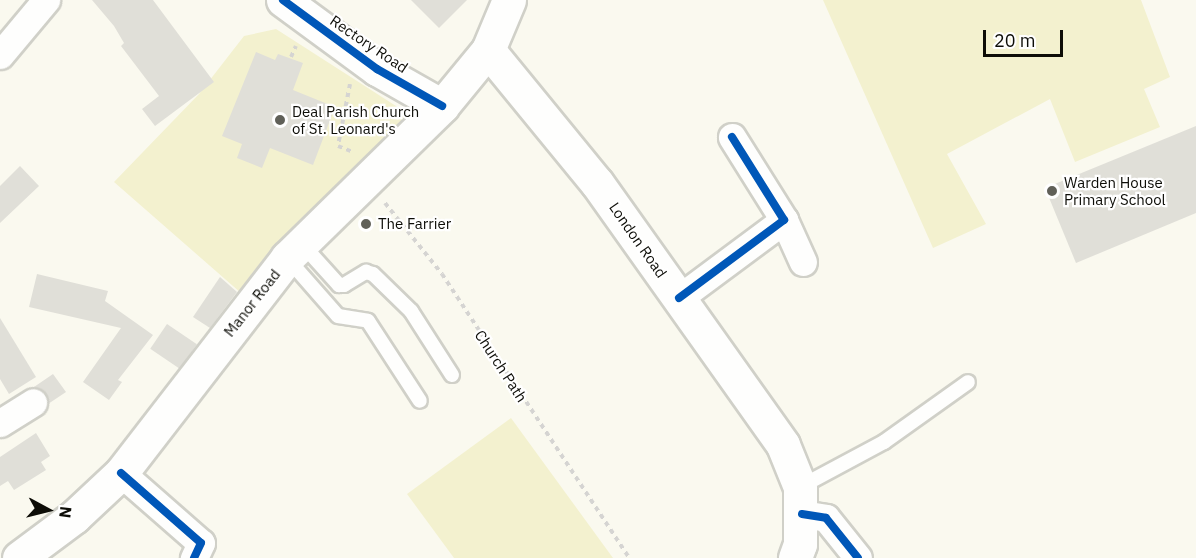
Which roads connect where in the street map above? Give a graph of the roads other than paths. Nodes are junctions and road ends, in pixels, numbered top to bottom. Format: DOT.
graph roads {
  1 [pos="46,0"];
  2 [pos="283,0"];
  3 [pos="509,0"];
  4 [pos="3,43"];
  5 [pos="488,50"];
  6 [pos="442,106"];
  7 [pos="732,137"];
  8 [pos="784,220"];
  9 [pos="294,250"];
  10 [pos="803,262"];
  11 [pos="679,298"];
  12 [pos="452,375"];
  13 [pos="968,382"];
  14 [pos="420,400"];
  15 [pos="33,402"];
  16 [pos="0,423"];
  17 [pos="121,473"];
  18 [pos="801,500"];
  19 [pos="203,544"];
  20 [pos="19,558"];
  21 [pos="795,558"];
  22 [pos="858,558"];
  1 -- 4 [label="street"];
  2 -- 6 [label="main road, Rectory Road"];
  3 -- 5 [label="main road"];
  5 -- 6 [label="main road, Manor Road"];
  5 -- 11 [label="main road, London Road"];
  6 -- 9 [label="main road, Manor Road"];
  7 -- 8 [label="street"];
  8 -- 10 [label="street"];
  8 -- 11 [label="street"];
  9 -- 12 [label="lane"];
  9 -- 14 [label="lane"];
  9 -- 17 [label="main road, Manor Road"];
  11 -- 18 [label="main road, London Road"];
  13 -- 18 [label="lane"];
  15 -- 16 [label="street"];
  17 -- 19 [label="street"];
  17 -- 20 [label="main road, Manor Road"];
  18 -- 21 [label="main road, London Road"];
  18 -- 22 [label="street"];
}
